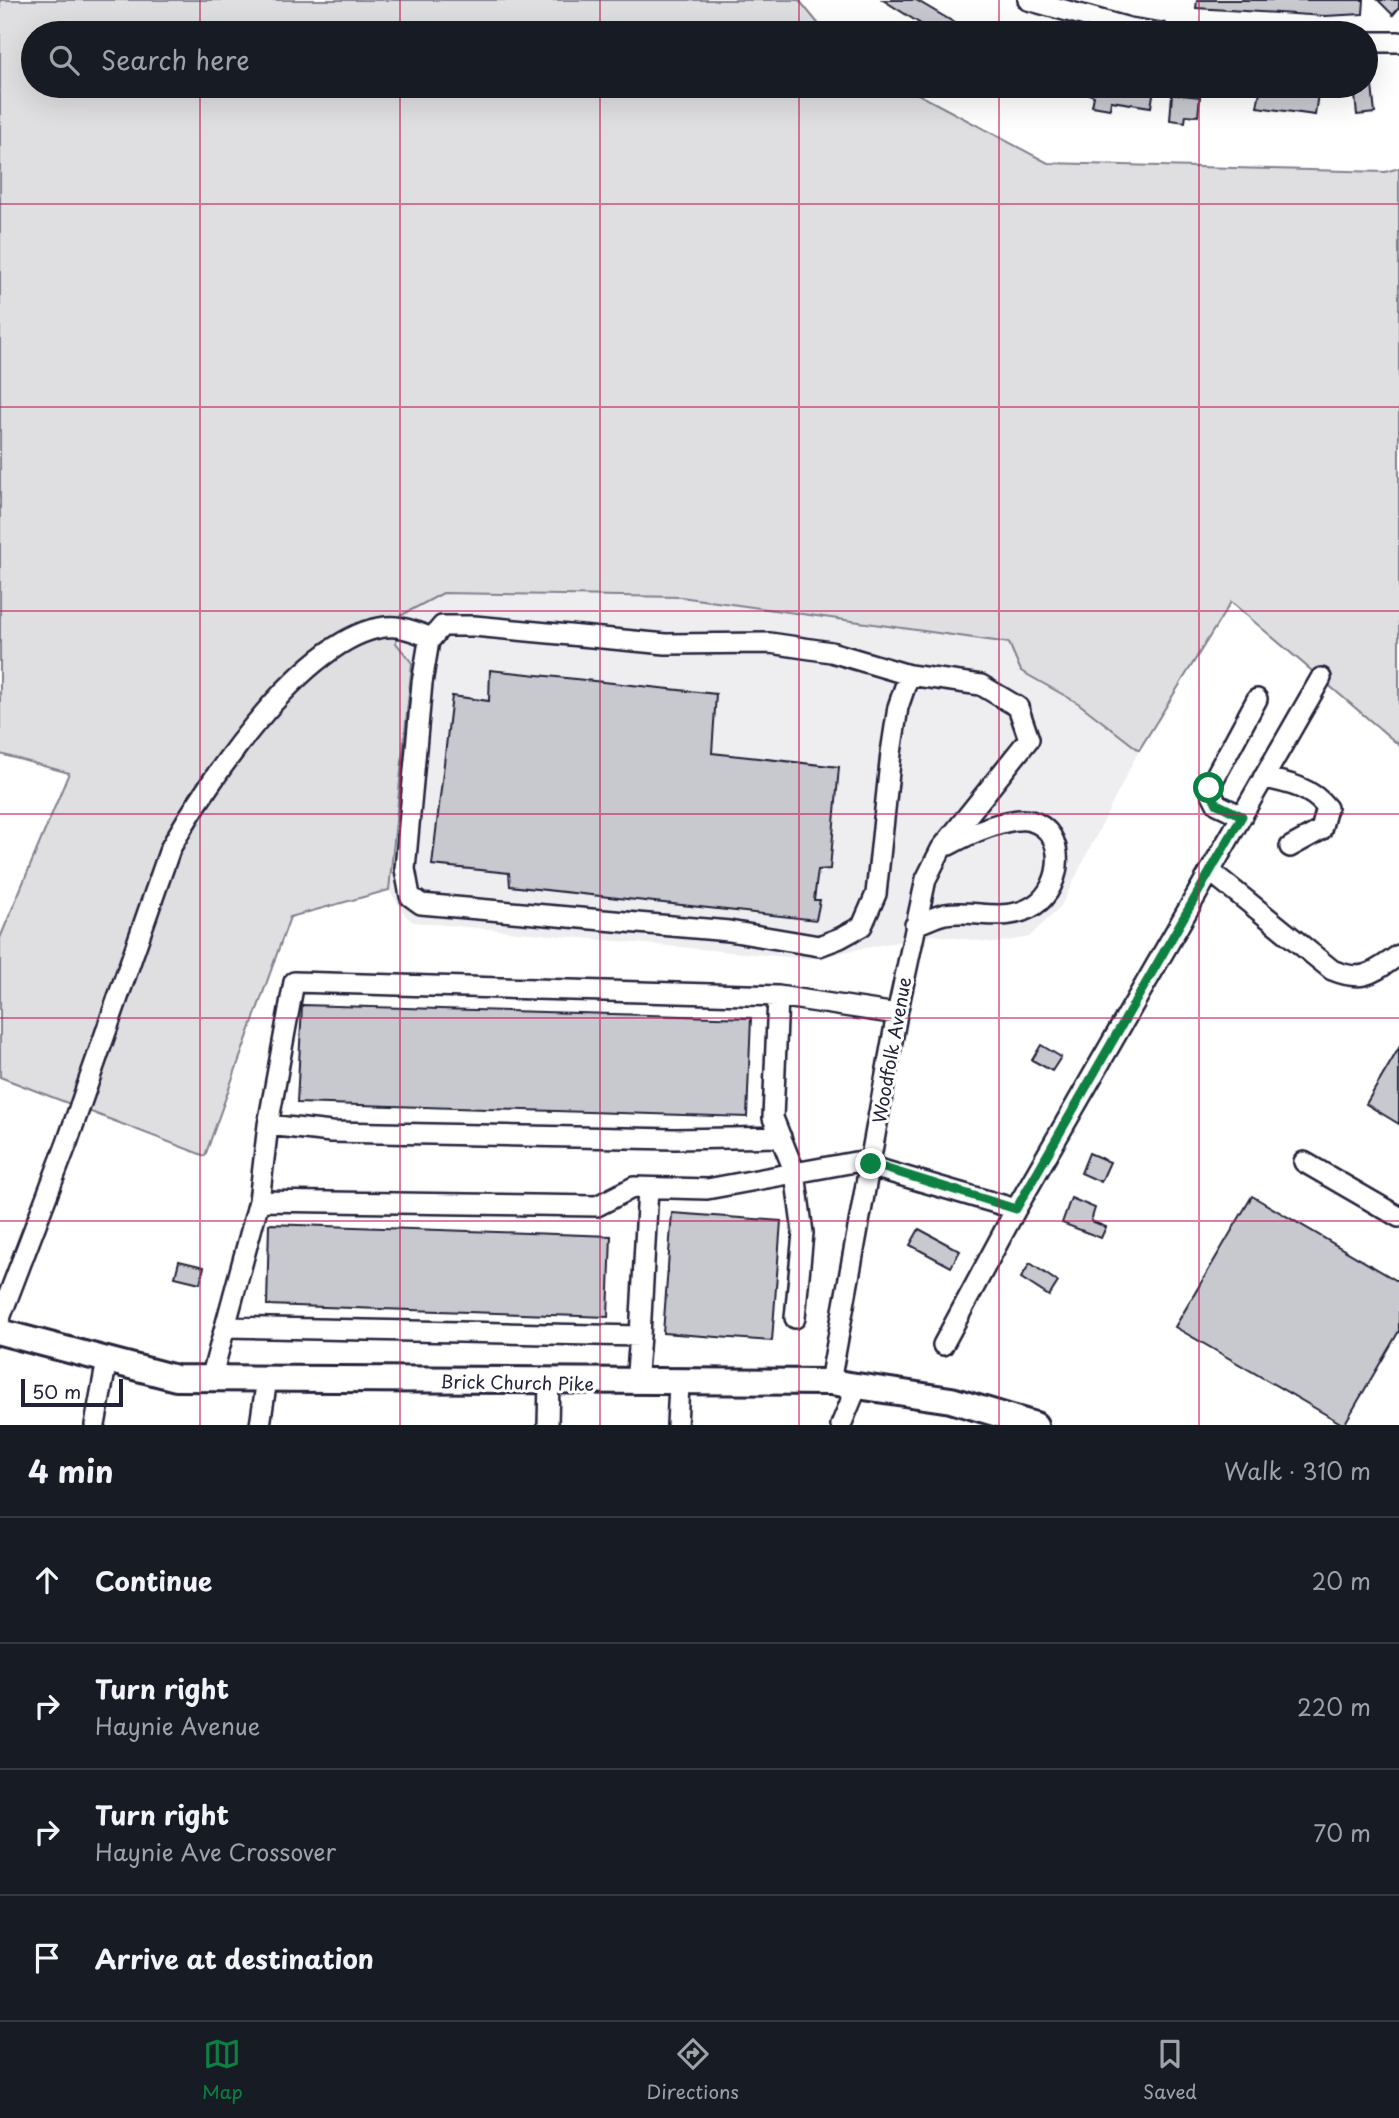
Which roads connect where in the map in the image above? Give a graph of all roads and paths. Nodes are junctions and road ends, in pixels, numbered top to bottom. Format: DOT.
graph roads {
  1 [pos="1028,0"];
  2 [pos="1102,21"];
  3 [pos="1399,41"];
  4 [pos="1378,42"];
  5 [pos="432,638"];
  6 [pos="909,675"];
  7 [pos="1321,678"];
  8 [pos="1257,699"];
  9 [pos="1264,778"];
  10 [pos="1242,816"];
  11 [pos="1290,847"];
  12 [pos="941,849"];
  13 [pos="1210,871"];
  14 [pos="915,925"];
  15 [pos="1399,955"];
  16 [pos="778,996"];
  17 [pos="897,1014"];
  18 [pos="268,1125"];
  19 [pos="781,1137"];
  20 [pos="1304,1163"];
  21 [pos="871,1164"];
  22 [pos="795,1173"];
  23 [pos="648,1188"];
  24 [pos="259,1201"];
  25 [pos="1016,1209"];
  26 [pos="1399,1217"];
  27 [pos="0,1318"];
  28 [pos="795,1318"];
  29 [pos="227,1327"];
  30 [pos="0,1332"];
  31 [pos="640,1336"];
  32 [pos="943,1345"];
  33 [pos="107,1360"];
  34 [pos="211,1378"];
  35 [pos="267,1379"];
  36 [pos="549,1382"];
  37 [pos="830,1382"];
  38 [pos="636,1383"];
  39 [pos="679,1384"];
  40 [pos="858,1384"];
  41 [pos="95,1425"];
  42 [pos="260,1425"];
  43 [pos="548,1425"];
  44 [pos="677,1425"];
  45 [pos="841,1425"];
  46 [pos="1035,1425"];
  1 -- 2 [label="street"];
  3 -- 4 [label="street"];
  5 -- 6 [label="street"];
  5 -- 6 [label="street"];
  5 -- 27 [label="street"];
  6 -- 12 [label="street, Woodfolk Avenue"];
  7 -- 9 [label="street"];
  8 -- 10 [label="street"];
  9 -- 10 [label="street"];
  9 -- 11 [label="street"];
  10 -- 13 [label="street"];
  12 -- 14 [label="street, Woodfolk Avenue"];
  12 -- 14 [label="street"];
  13 -- 15 [label="street"];
  13 -- 25 [label="street"];
  14 -- 17 [label="street, Woodfolk Avenue"];
  16 -- 17 [label="street"];
  16 -- 18 [label="street"];
  16 -- 19 [label="street"];
  17 -- 21 [label="street, Woodfolk Avenue"];
  18 -- 19 [label="street"];
  18 -- 24 [label="street"];
  19 -- 22 [label="street"];
  20 -- 26 [label="street"];
  21 -- 22 [label="street"];
  21 -- 25 [label="street"];
  21 -- 37 [label="street, Woodfolk Avenue"];
  22 -- 23 [label="street"];
  22 -- 28 [label="street"];
  23 -- 24 [label="street"];
  23 -- 31 [label="street"];
  24 -- 29 [label="street"];
  25 -- 32 [label="street"];
  29 -- 31 [label="street"];
  29 -- 34 [label="street"];
  30 -- 33 [label="main road, Brick Church Pike"];
  31 -- 38 [label="street"];
  33 -- 34 [label="main road, Brick Church Pike"];
  33 -- 41 [label="street"];
  34 -- 35 [label="main road, Brick Church Pike"];
  35 -- 36 [label="main road, Brick Church Pike"];
  35 -- 42 [label="street"];
  36 -- 38 [label="main road, Brick Church Pike"];
  36 -- 43 [label="street"];
  37 -- 39 [label="main road, Brick Church Pike"];
  37 -- 40 [label="main road, Brick Church Pike"];
  38 -- 39 [label="main road, Brick Church Pike"];
  39 -- 44 [label="street"];
  40 -- 45 [label="street"];
  40 -- 46 [label="main road, Brick Church Pike"];
}
